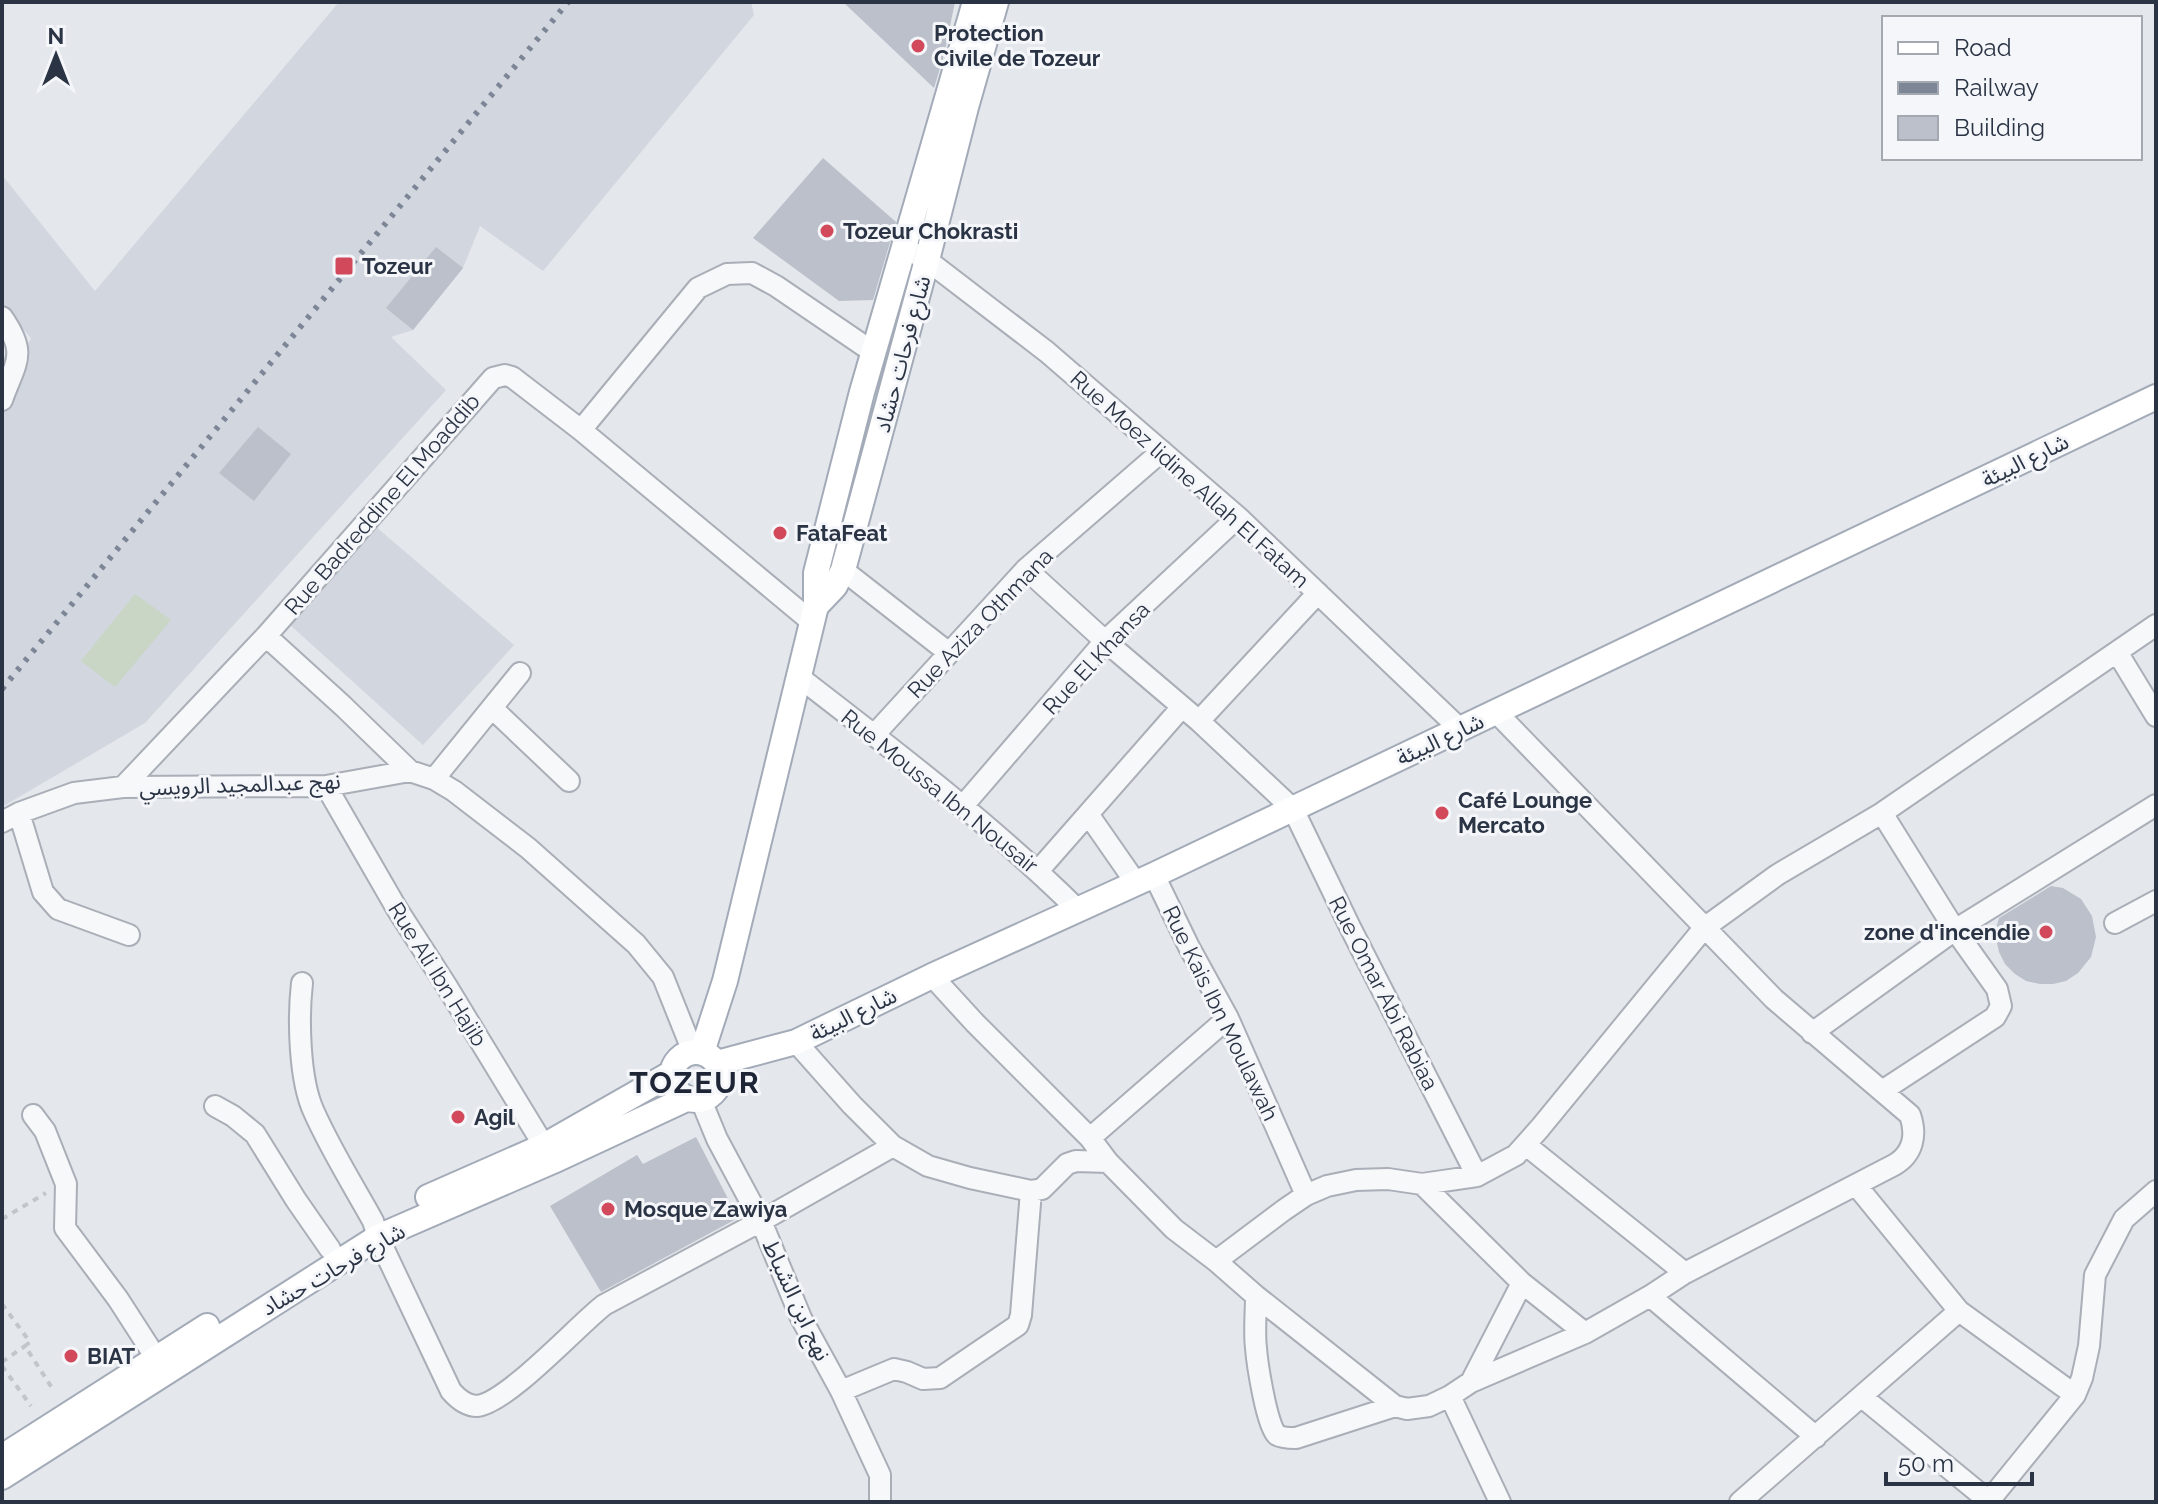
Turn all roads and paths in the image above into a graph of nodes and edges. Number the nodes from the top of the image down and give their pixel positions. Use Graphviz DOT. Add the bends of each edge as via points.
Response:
graph roads {
  1 [pos="975,2"];
  2 [pos="996,2"];
  3 [pos="904,248"];
  4 [pos="927,260"];
  5 [pos="2,317"];
  6 [pos="873,352"];
  7 [pos="862,392"];
  8 [pos="2156,397"];
  9 [pos="2,400"];
  10 [pos="888,403"];
  11 [pos="581,430"];
  12 [pos="1162,451"];
  13 [pos="1238,517"];
  14 [pos="1026,569"];
  15 [pos="843,570"];
  16 [pos="1318,593"];
  17 [pos="814,614"];
  18 [pos="2156,625"];
  19 [pos="266,636"];
  20 [pos="1105,641"];
  21 [pos="2117,652"];
  22 [pos="949,653"];
  23 [pos="520,673"];
  24 [pos="799,677"];
  25 [pos="1182,707"];
  26 [pos="492,708"];
  27 [pos="1496,712"];
  28 [pos="2156,716"];
  29 [pos="1199,721"];
  30 [pos="1460,729"];
  31 [pos="874,735"];
  32 [pos="410,771"];
  33 [pos="434,779"];
  34 [pos="569,781"];
  35 [pos="326,786"];
  36 [pos="123,787"];
  37 [pos="2156,805"];
  38 [pos="962,807"];
  39 [pos="1293,809"];
  40 [pos="1882,813"];
  41 [pos="1088,814"];
  42 [pos="10,817"];
  43 [pos="1038,871"];
  44 [pos="1145,879"];
  45 [pos="2156,901"];
  46 [pos="1078,910"];
  47 [pos="2115,923"];
  48 [pos="1704,928"];
  49 [pos="1955,930"];
  50 [pos="129,935"];
  51 [pos="932,976"];
  52 [pos="302,983"];
  53 [pos="1228,1018"];
  54 [pos="1812,1033"];
  55 [pos="796,1042"];
  56 [pos="704,1056"];
  57 [pos="672,1073"];
  58 [pos="1882,1091"];
  59 [pos="693,1099"];
  60 [pos="215,1106"];
  61 [pos="33,1115"];
  62 [pos="1090,1138"];
  63 [pos="1526,1145"];
  64 [pos="893,1146"];
  65 [pos="549,1154"];
  66 [pos="1108,1162"];
  67 [pos="1477,1176"];
  68 [pos="65,1181"];
  69 [pos="1422,1184"];
  70 [pos="1856,1185"];
  71 [pos="1031,1191"];
  72 [pos="2156,1191"];
  73 [pos="1306,1195"];
  74 [pos="2,1219"];
  75 [pos="761,1221"];
  76 [pos="376,1229"];
  77 [pos="330,1249"];
  78 [pos="1216,1261"];
  79 [pos="1685,1273"];
  80 [pos="1522,1283"];
  81 [pos="1256,1296"];
  82 [pos="1650,1296"];
  83 [pos="2,1304"];
  84 [pos="1959,1311"];
  85 [pos="1585,1333"];
  86 [pos="25,1346"];
  87 [pos="156,1358"];
  88 [pos="2,1364"];
  89 [pos="1471,1382"];
  90 [pos="54,1391"];
  91 [pos="841,1391"];
  92 [pos="2075,1395"];
  93 [pos="1450,1396"];
  94 [pos="1862,1397"];
  95 [pos="31,1406"];
  96 [pos="1395,1406"];
  97 [pos="1816,1437"];
  98 [pos="2,1457"];
  99 [pos="2,1477"];
  100 [pos="880,1502"];
  101 [pos="1500,1502"];
  102 [pos="1740,1502"];
  103 [pos="1989,1502"];
  1 -- 3 [label="main road, شارع فرحات حشاد"];
  2 -- 4 [label="main road, شارع فرحات حشاد"];
  3 -- 4 [label="street, Rue Moez lidine Allah El Fatam"];
  3 -- 6 [label="main road, شارع فرحات حشاد"];
  4 -- 10 [label="main road, شارع فرحات حشاد"];
  4 -- 12 [label="street, Rue Moez lidine Allah El Fatam" via="1047,352"];
  5 -- 9 [label="street" via="19,354"];
  6 -- 7 [label="main road, شارع فرحات حشاد"];
  6 -- 11 [label="street" via="752,273 727,274 698,288"];
  7 -- 10 [label="main road"];
  7 -- 17 [label="main road, شارع فرحات حشاد" via="816,573"];
  8 -- 27 [label="main road, شارع البيئة"];
  10 -- 15 [label="main road, شارع فرحات حشاد"];
  11 -- 17 [label="street, Rue Badreddine El Moaddib"];
  11 -- 19 [label="street, Rue Badreddine El Moaddib" via="512,377 493,378"];
  12 -- 13 [label="street, Rue Moez lidine Allah El Fatam"];
  12 -- 14 [label="street, Rue Aziza Othmana"];
  13 -- 16 [label="street, Rue Moez lidine Allah El Fatam"];
  13 -- 20 [label="street, Rue El Khansa"];
  14 -- 20 [label="street"];
  14 -- 22 [label="street, Rue Aziza Othmana"];
  15 -- 17 [label="main road, شارع فرحات حشاد"];
  15 -- 22 [label="street"];
  16 -- 29 [label="street"];
  16 -- 30 [label="street, Rue Moez lidine Allah El Fatam"];
  17 -- 24 [label="main road, شارع فرحات حشاد"];
  18 -- 21 [label="street"];
  19 -- 32 [label="street"];
  19 -- 36 [label="street, Rue Badreddine El Moaddib"];
  20 -- 25 [label="street"];
  20 -- 38 [label="street, Rue El Khansa"];
  21 -- 28 [label="street"];
  21 -- 40 [label="street"];
  22 -- 31 [label="street, Rue Aziza Othmana"];
  23 -- 26 [label="street"];
  24 -- 31 [label="street, Rue Moussa Ibn Nousair"];
  24 -- 56 [label="main road, شارع فرحات حشاد"];
  25 -- 29 [label="street"];
  25 -- 41 [label="street"];
  26 -- 33 [label="street"];
  26 -- 34 [label="street"];
  27 -- 30 [label="main road, شارع البيئة"];
  27 -- 48 [label="street"];
  29 -- 39 [label="street"];
  30 -- 39 [label="main road, شارع البيئة"];
  31 -- 38 [label="street, Rue Moussa Ibn Nousair"];
  32 -- 33 [label="street, نهج عبدالمجيد الرويسي"];
  32 -- 35 [label="street, نهج عبدالمجيد الرويسي"];
  33 -- 56 [label="street, نهج عبدالمجيد الرويسي" via="528,848 636,944 663,977"];
  35 -- 36 [label="street, نهج عبدالمجيد الرويسي"];
  35 -- 65 [label="street, Rue Ali Ibn Hajib"];
  36 -- 42 [label="street, نهج عبدالمجيد الرويسي" via="74,793"];
  37 -- 49 [label="street"];
  38 -- 43 [label="street, Rue Moussa Ibn Nousair"];
  39 -- 44 [label="main road, شارع البيئة"];
  39 -- 67 [label="street, Rue Omar Abi Rabiaa"];
  40 -- 48 [label="street" via="1777,875"];
  40 -- 49 [label="street"];
  41 -- 43 [label="street"];
  41 -- 44 [label="street, Rue Kais Ibn Moulawah"];
  42 -- 50 [label="street" via="43,892 58,909"];
  43 -- 46 [label="street, Rue Moussa Ibn Nousair"];
  44 -- 46 [label="main road, شارع البيئة"];
  44 -- 53 [label="street, Rue Kais Ibn Moulawah"];
  45 -- 47 [label="street"];
  46 -- 51 [label="main road, شارع البيئة"];
  48 -- 54 [label="street"];
  48 -- 63 [label="street"];
  49 -- 54 [label="street"];
  49 -- 58 [label="street" via="1997,989 2000,1009"];
  51 -- 55 [label="main road, شارع البيئة"];
  51 -- 62 [label="street"];
  52 -- 76 [label="street" via="299,1007 309,1098"];
  53 -- 62 [label="street"];
  53 -- 73 [label="street, Rue Kais Ibn Moulawah"];
  54 -- 58 [label="street"];
  55 -- 56 [label="main road, شارع البيئة"];
  55 -- 64 [label="street"];
  56 -- 57 [label="main road" via="679,1059"];
  56 -- 59 [label="main road" via="721,1077 719,1086"];
  57 -- 59 [label="main road" via="675,1088"];
  57 -- 65 [label="main road, شارع فرحات حشاد"];
  58 -- 70 [label="street" via="1910,1115 1913,1142 1903,1160"];
  59 -- 65 [label="main road, شارع فرحات حشاد"];
  59 -- 75 [label="street, نهج ابن الشباط"];
  60 -- 77 [label="street" via="255,1134"];
  61 -- 68 [label="street"];
  62 -- 66 [label="street"];
  63 -- 67 [label="street"];
  63 -- 79 [label="street"];
  64 -- 71 [label="street" via="928,1166"];
  64 -- 75 [label="street"];
  65 -- 76 [label="main road, شارع فرحات حشاد"];
  66 -- 71 [label="street" via="1067,1164 1042,1189"];
  66 -- 78 [label="street" via="1174,1229"];
  67 -- 69 [label="street"];
  68 -- 74 [label="path"];
  68 -- 87 [label="street" via="65,1228"];
  69 -- 73 [label="street" via="1356,1180"];
  69 -- 80 [label="street"];
  70 -- 79 [label="street"];
  70 -- 84 [label="street"];
  71 -- 91 [label="street" via="1018,1325 940,1378 923,1379 894,1369"];
  72 -- 92 [label="street" via="2124,1219 2095,1275 2089,1346"];
  73 -- 78 [label="street"];
  75 -- 76 [label="street" via="604,1305 500,1397 480,1406 459,1400 451,1391"];
  75 -- 91 [label="street, نهج ابن الشباط" via="801,1318"];
  76 -- 77 [label="main road, شارع فرحات حشاد"];
  76 -- 99 [label="main road, شارع فرحات حشاد"];
  77 -- 87 [label="main road, شارع فرحات حشاد"];
  78 -- 81 [label="street"];
  79 -- 82 [label="street"];
  80 -- 85 [label="street"];
  80 -- 89 [label="street"];
  81 -- 96 [label="street"];
  81 -- 96 [label="street" via="1255,1346 1277,1435 1296,1438"];
  82 -- 85 [label="street"];
  82 -- 97 [label="street"];
  83 -- 86 [label="path" via="30,1342"];
  84 -- 92 [label="street"];
  84 -- 94 [label="street"];
  85 -- 89 [label="street"];
  86 -- 88 [label="path"];
  86 -- 90 [label="path"];
  87 -- 98 [label="main road, شارع فرحات حشاد"];
  88 -- 95 [label="path"];
  89 -- 93 [label="street"];
  91 -- 100 [label="street, نهج ابن الشباط" via="880,1475"];
  92 -- 103 [label="street"];
  93 -- 96 [label="street" via="1429,1406"];
  93 -- 101 [label="street"];
  94 -- 97 [label="street"];
  94 -- 103 [label="street"];
  97 -- 102 [label="street"];
}
